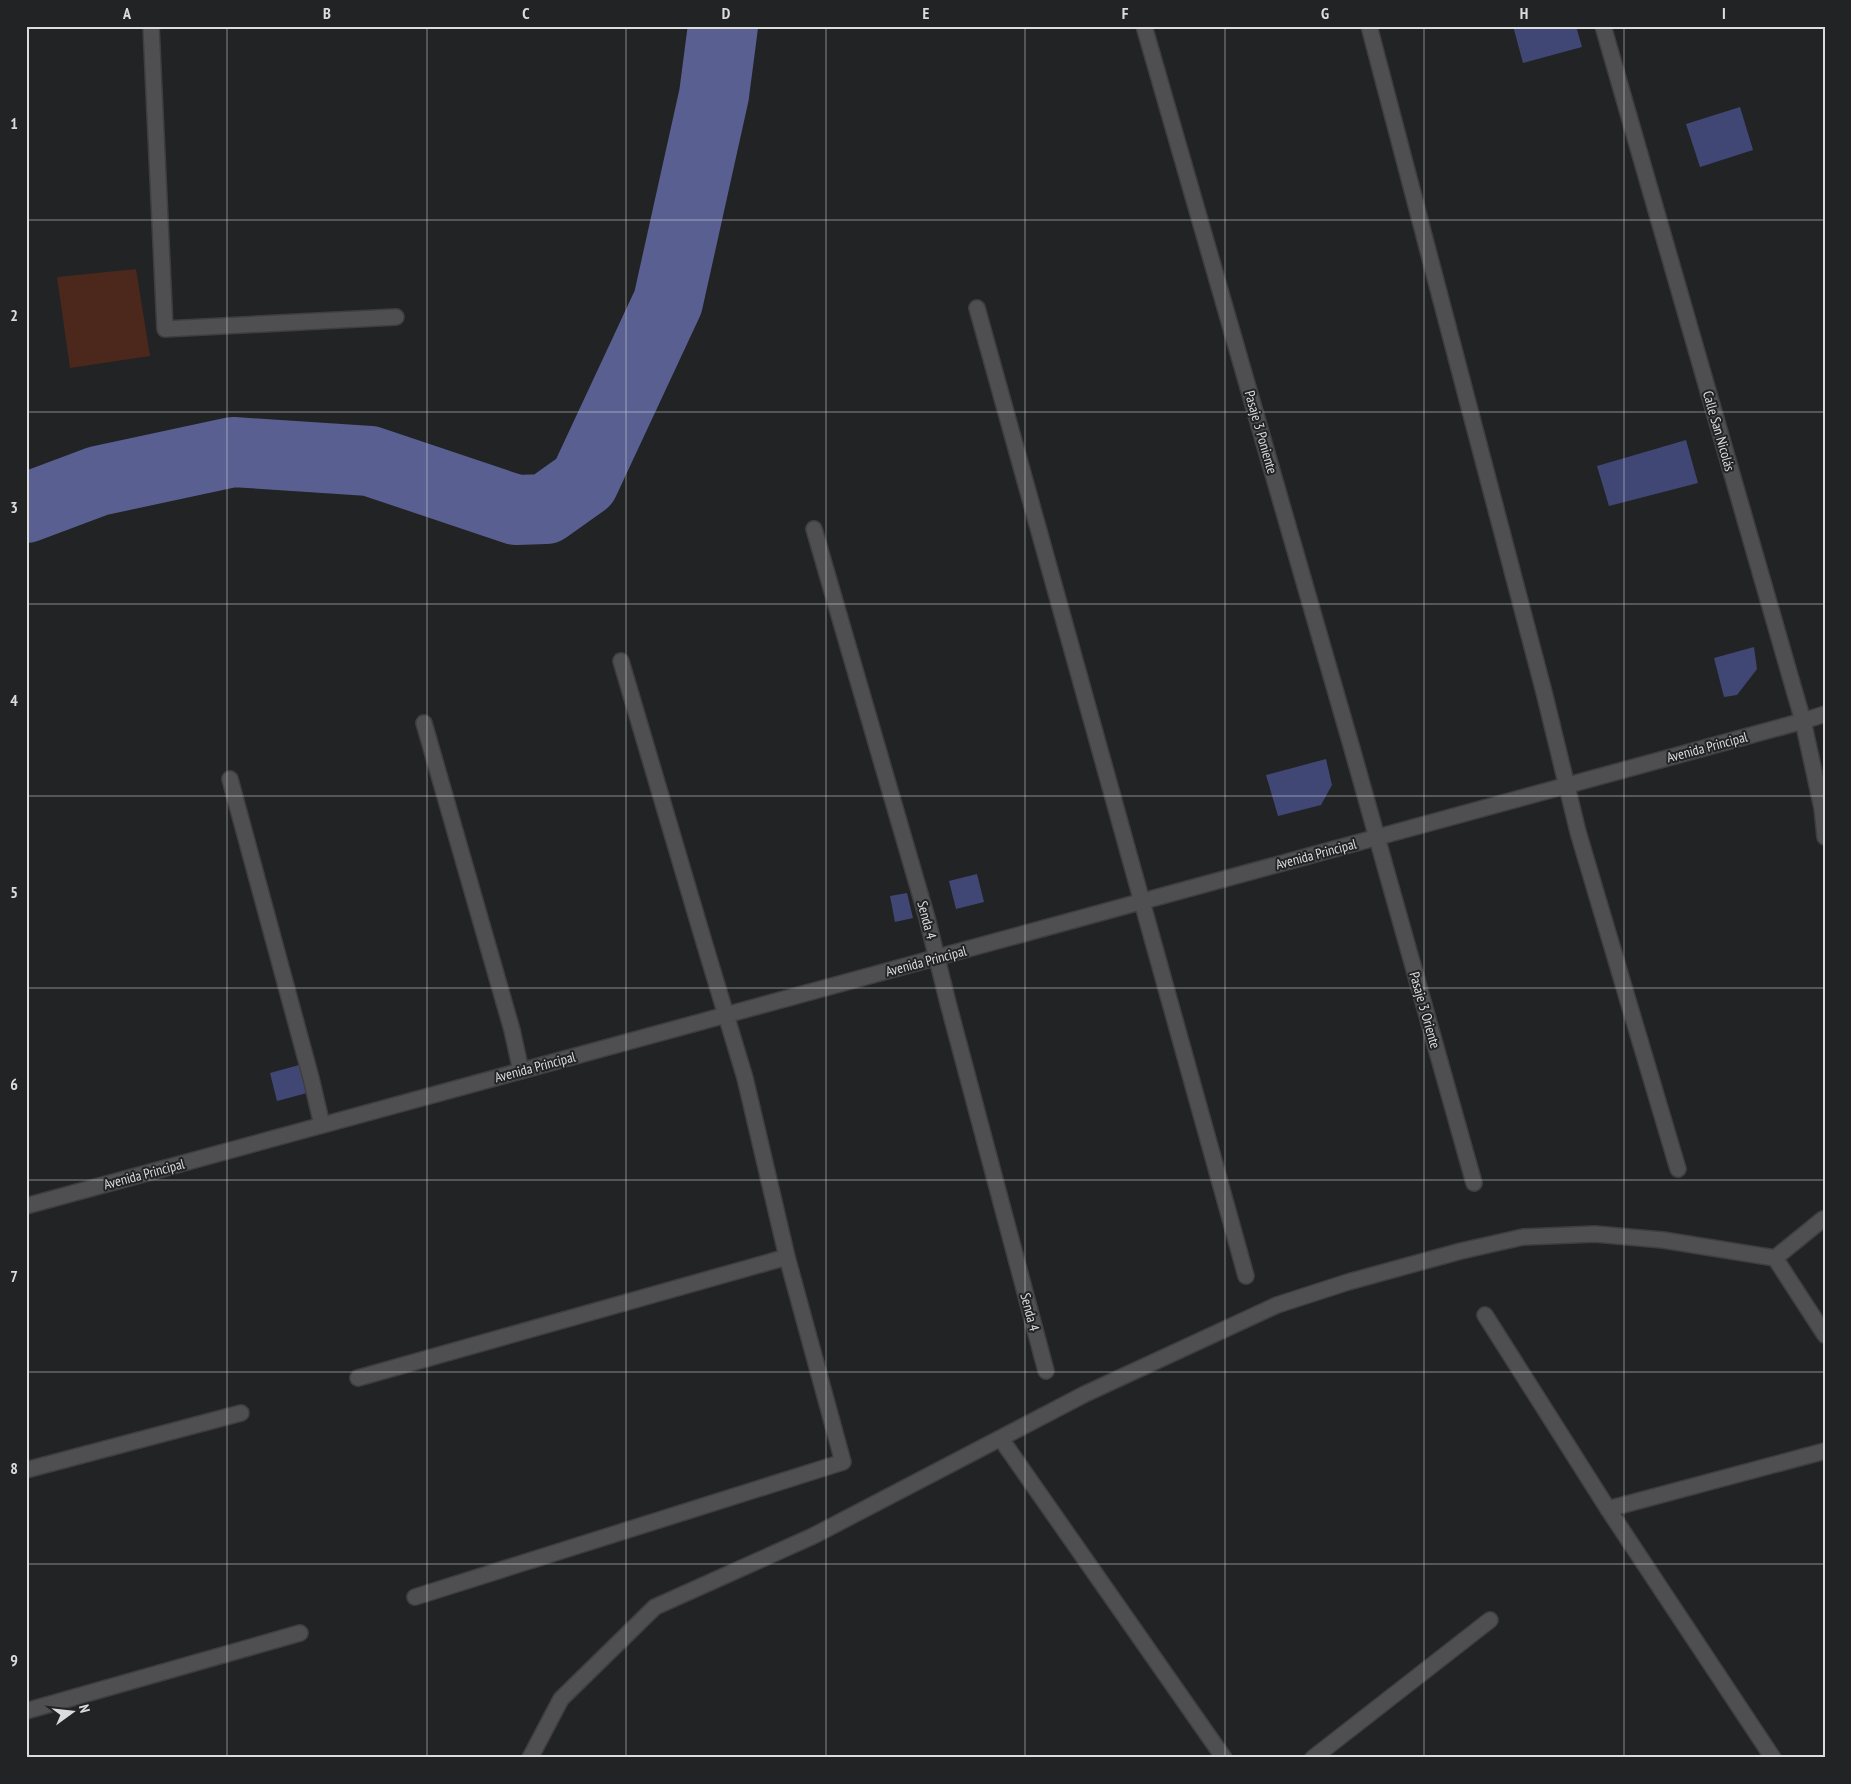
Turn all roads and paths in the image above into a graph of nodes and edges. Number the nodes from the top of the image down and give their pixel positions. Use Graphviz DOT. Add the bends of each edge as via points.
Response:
graph roads {
  1 [pos="151,26"];
  2 [pos="1144,26"];
  3 [pos="1369,26"];
  4 [pos="1602,26"];
  5 [pos="977,308"];
  6 [pos="396,317"];
  7 [pos="814,530"];
  8 [pos="621,661"];
  9 [pos="1825,714"];
  10 [pos="1803,721"];
  11 [pos="424,723"];
  12 [pos="230,779"];
  13 [pos="1566,786"];
  14 [pos="1376,837"];
  15 [pos="1825,837"];
  16 [pos="1142,901"];
  17 [pos="937,958"];
  18 [pos="726,1015"];
  19 [pos="521,1071"];
  20 [pos="322,1125"];
  21 [pos="1678,1169"];
  22 [pos="1474,1183"];
  23 [pos="1825,1204"];
  24 [pos="26,1206"];
  25 [pos="1824,1220"];
  26 [pos="787,1256"];
  27 [pos="1775,1258"];
  28 [pos="1246,1276"];
  29 [pos="1486,1315"];
  30 [pos="1825,1335"];
  31 [pos="1046,1371"];
  32 [pos="358,1378"];
  33 [pos="241,1413"];
  34 [pos="1001,1439"];
  35 [pos="1825,1451"];
  36 [pos="26,1470"];
  37 [pos="1608,1509"];
  38 [pos="415,1597"];
  39 [pos="1490,1620"];
  40 [pos="300,1634"];
  41 [pos="26,1711"];
  42 [pos="530,1758"];
  43 [pos="1224,1758"];
  44 [pos="1313,1758"];
  45 [pos="1773,1758"];
  1 -- 6 [label="street" via="165,329"];
  2 -- 14 [label="street, Pasaje 3 Poniente"];
  3 -- 13 [label="street"];
  4 -- 10 [label="street, Calle San Nicolás"];
  5 -- 16 [label="street"];
  7 -- 17 [label="street, Senda 4"];
  8 -- 18 [label="street"];
  9 -- 10 [label="street, Avenida Principal"];
  10 -- 13 [label="street, Avenida Principal"];
  10 -- 15 [label="street, Calle San Nicolás"];
  11 -- 19 [label="street"];
  12 -- 20 [label="street"];
  13 -- 14 [label="street, Avenida Principal"];
  13 -- 21 [label="street"];
  14 -- 16 [label="street, Avenida Principal"];
  14 -- 22 [label="street, Pasaje 3 Oriente"];
  16 -- 17 [label="street, Avenida Principal"];
  16 -- 28 [label="street"];
  17 -- 18 [label="street, Avenida Principal"];
  17 -- 31 [label="street, Senda 4"];
  18 -- 19 [label="street, Avenida Principal"];
  18 -- 26 [label="street" via="745,1078"];
  19 -- 20 [label="street, Avenida Principal"];
  20 -- 24 [label="street, Avenida Principal"];
  23 -- 25 [label="street"];
  25 -- 27 [label="street"];
  26 -- 32 [label="street"];
  26 -- 38 [label="street" via="843,1462"];
  27 -- 30 [label="street"];
  27 -- 34 [label="street" via="1663,1240 1595,1234 1523,1237 1462,1250 1277,1305 1085,1394"];
  29 -- 37 [label="street"];
  33 -- 36 [label="street"];
  34 -- 42 [label="street" via="813,1536 655,1607 561,1699"];
  34 -- 43 [label="street"];
  35 -- 37 [label="street"];
  37 -- 45 [label="street"];
  39 -- 44 [label="street"];
  40 -- 41 [label="street"];
}
